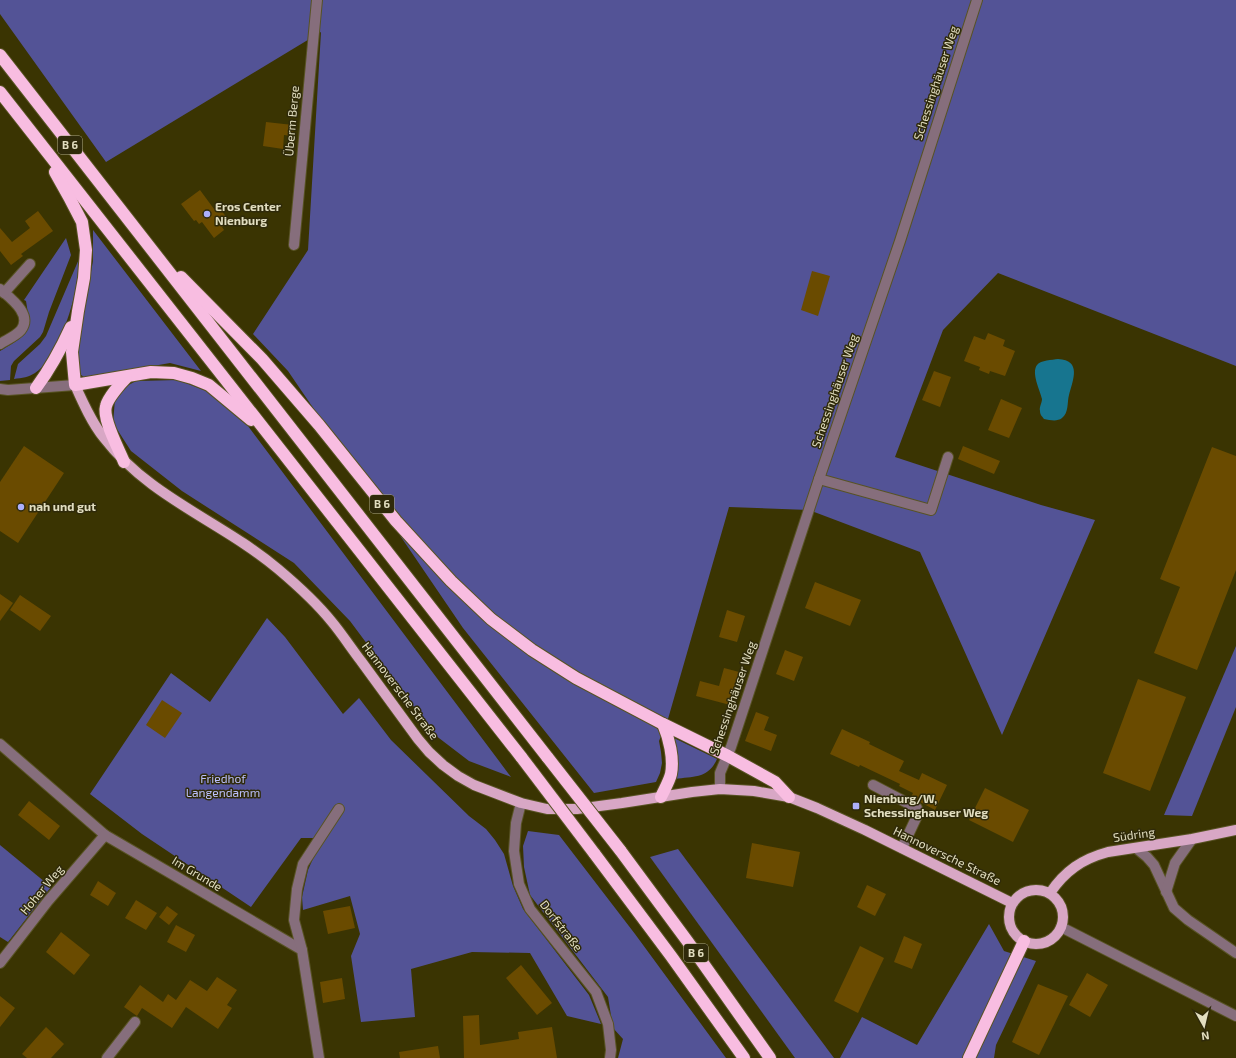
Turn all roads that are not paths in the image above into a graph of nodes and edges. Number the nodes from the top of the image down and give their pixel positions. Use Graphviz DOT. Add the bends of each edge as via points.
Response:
graph roads {
  1 [pos="317,0"];
  2 [pos="977,0"];
  3 [pos="0,55"];
  4 [pos="0,92"];
  5 [pos="29,130"];
  6 [pos="141,235"];
  7 [pos="294,245"];
  8 [pos="30,264"];
  9 [pos="2,291"];
  10 [pos="78,311"];
  11 [pos="0,344"];
  12 [pos="126,378"];
  13 [pos="75,385"];
  14 [pos="36,388"];
  15 [pos="0,389"];
  16 [pos="271,437"];
  17 [pos="948,457"];
  18 [pos="124,462"];
  19 [pos="819,479"];
  20 [pos="663,724"];
  21 [pos="0,744"];
  22 [pos="728,756"];
  23 [pos="873,785"];
  24 [pos="720,789"];
  25 [pos="661,797"];
  26 [pos="789,797"];
  27 [pos="521,803"];
  28 [pos="339,809"];
  29 [pos="1236,830"];
  30 [pos="105,835"];
  31 [pos="1192,839"];
  32 [pos="902,848"];
  33 [pos="1136,848"];
  34 [pos="1166,892"];
  35 [pos="1050,894"];
  36 [pos="1012,903"];
  37 [pos="1061,927"];
  38 [pos="1024,941"];
  39 [pos="302,950"];
  40 [pos="1236,952"];
  41 [pos="0,963"];
  42 [pos="1236,1016"];
  43 [pos="136,1022"];
  44 [pos="107,1058"];
  45 [pos="319,1058"];
  46 [pos="610,1058"];
  47 [pos="744,1058"];
  48 [pos="770,1058"];
  49 [pos="969,1058"];
  1 -- 7 [label="street, Überm Berge"];
  2 -- 19 [label="street, Schessinghäuser Weg" via="900,241"];
  3 -- 6 [label="highway, B 6"];
  4 -- 5 [label="highway, B 6"];
  5 -- 10 [label="highway" via="82,222 86,250"];
  5 -- 16 [label="highway, B 6"];
  6 -- 20 [label="highway, B 6" via="262,359 319,425 396,522 491,619 532,650 576,678"];
  6 -- 48 [label="highway, B 6, bridge" via="620,850"];
  8 -- 9 [label="street"];
  9 -- 11 [label="street" via="22,311 24,323 19,331"];
  10 -- 13 [label="highway" via="72,352"];
  10 -- 14 [label="highway" via="60,350"];
  12 -- 13 [label="highway"];
  12 -- 16 [label="highway" via="151,372 174,373 192,378 209,385"];
  12 -- 18 [label="highway" via="106,406 108,425"];
  13 -- 14 [label="street"];
  13 -- 18 [label="main road, Hannoversche Straße" via="103,438"];
  14 -- 15 [label="street"];
  16 -- 47 [label="highway, B 6, bridge" via="522,758"];
  17 -- 19 [label="street" via="931,510"];
  18 -- 27 [label="main road, Hannoversche Straße" via="162,492 243,543 306,594 332,622 418,739 443,765 474,785"];
  19 -- 22 [label="street, Schessinghäuser Weg"];
  20 -- 22 [label="highway, B 6"];
  20 -- 25 [label="highway" via="668,735 671,774"];
  21 -- 30 [label="street, Im Grunde"];
  22 -- 24 [label="street, Schessinghäuser Weg" via="720,773"];
  22 -- 26 [label="highway, B 6" via="775,782"];
  23 -- 32 [label="street" via="917,808 918,814"];
  24 -- 25 [label="main road, Hannoversche Straße"];
  24 -- 26 [label="main road, Hannoversche Straße" via="754,790"];
  25 -- 27 [label="main road, Hannoversche Straße" via="577,809 547,809"];
  26 -- 32 [label="main road, Hannoversche Straße"];
  27 -- 46 [label="street, Dorfstraße" via="514,850 519,884 530,909 596,992 608,1024"];
  28 -- 39 [label="street" via="303,864 294,920"];
  29 -- 31 [label="main road, Südring"];
  30 -- 39 [label="street, Im Grunde"];
  30 -- 41 [label="street, Hoher Weg"];
  31 -- 33 [label="main road, Südring"];
  31 -- 34 [label="street" via="1175,863"];
  32 -- 36 [label="main road, Hannoversche Straße"];
  33 -- 34 [label="street" via="1154,865"];
  33 -- 35 [label="main road, Südring" via="1108,852 1084,860 1057,883"];
  34 -- 40 [label="street" via="1174,908 1188,920"];
  35 -- 36 [label="main road" via="1042,890 1029,891"];
  35 -- 37 [label="main road" via="1056,898 1063,913"];
  36 -- 38 [label="main road" via="1009,911 1011,928"];
  37 -- 38 [label="main road" via="1048,941 1030,944"];
  37 -- 42 [label="street"];
  38 -- 49 [label="highway"];
  39 -- 45 [label="street"];
  43 -- 44 [label="street"];
}
